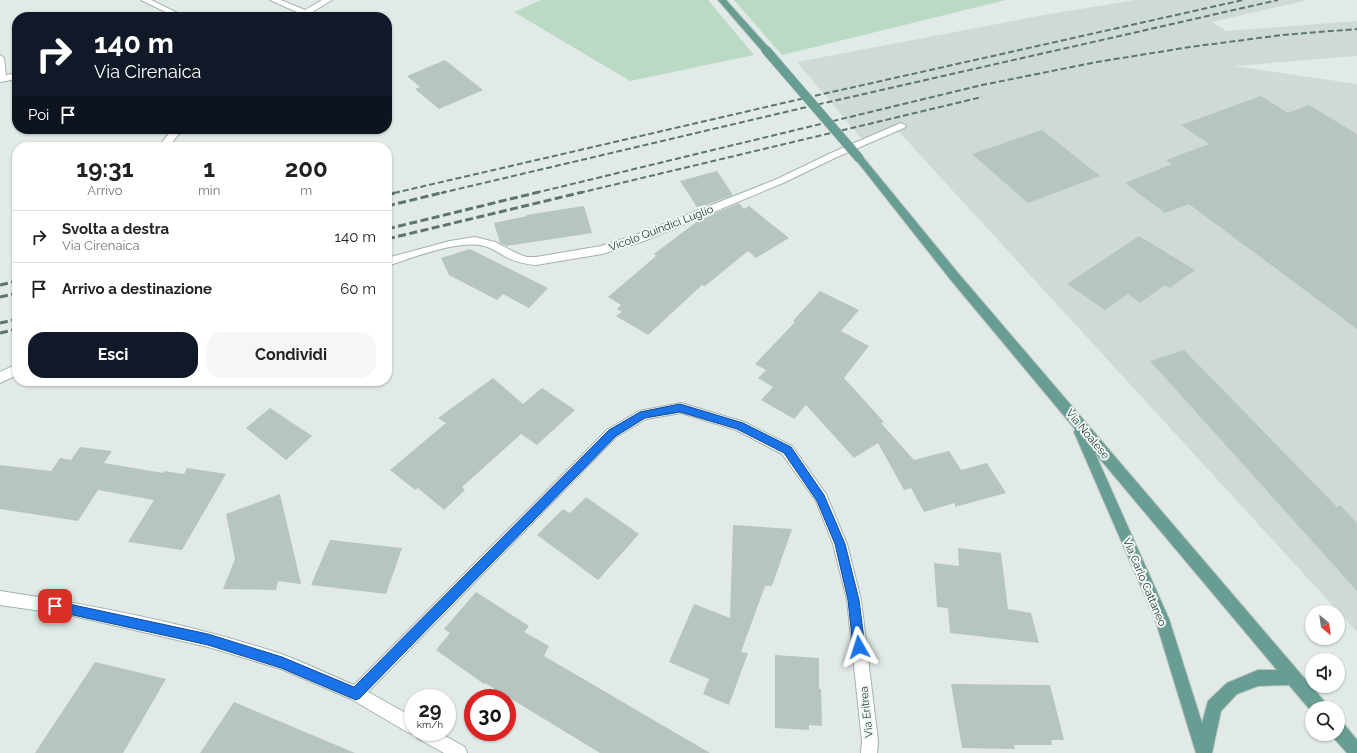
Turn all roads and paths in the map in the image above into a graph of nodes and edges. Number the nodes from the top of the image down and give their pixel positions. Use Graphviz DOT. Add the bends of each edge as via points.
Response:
graph roads {
  1 [pos="144,0"];
  2 [pos="274,0"];
  3 [pos="328,0"];
  4 [pos="722,0"];
  5 [pos="171,12"];
  6 [pos="296,12"];
  7 [pos="307,12"];
  8 [pos="0,58"];
  9 [pos="12,77"];
  10 [pos="1,79"];
  11 [pos="901,126"];
  12 [pos="174,134"];
  13 [pos="167,142"];
  14 [pos="392,261"];
  15 [pos="12,372"];
  16 [pos="0,378"];
  17 [pos="1074,419"];
  18 [pos="0,598"];
  19 [pos="1294,678"];
  20 [pos="356,694"];
  21 [pos="1313,701"];
  22 [pos="404,721"];
  23 [pos="1345,738"];
  24 [pos="438,741"];
  25 [pos="1203,752"];
  26 [pos="459,753"];
  27 [pos="869,753"];
  28 [pos="1357,753"];
  1 -- 5 [label="street"];
  2 -- 6 [label="street"];
  3 -- 7 [label="street"];
  4 -- 17 [label="main road, Via Noalese, bridge" via="859,158"];
  8 -- 10 [label="street"];
  9 -- 10 [label="street"];
  11 -- 14 [label="street, Vicolo Quindici Luglio" via="780,181 640,238 602,250 527,261 485,242 464,241"];
  12 -- 13 [label="street"];
  15 -- 16 [label="street"];
  17 -- 19 [label="main road, Via Noalese"];
  17 -- 25 [label="main road, Via Carlo Cattaneo" via="1162,619"];
  18 -- 20 [label="street" via="69,608 208,640 282,662"];
  19 -- 21 [label="main road, Via Noalese"];
  19 -- 25 [label="main road, Via Carlo Cattaneo" via="1258,678 1232,688 1214,707"];
  20 -- 22 [label="street"];
  20 -- 27 [label="street, Via Eritrea" via="612,433 643,415 680,408 740,426 787,450 821,498 840,544 854,600 870,740"];
  23 -- 28 [label="main road"];
  24 -- 26 [label="street"];
}
